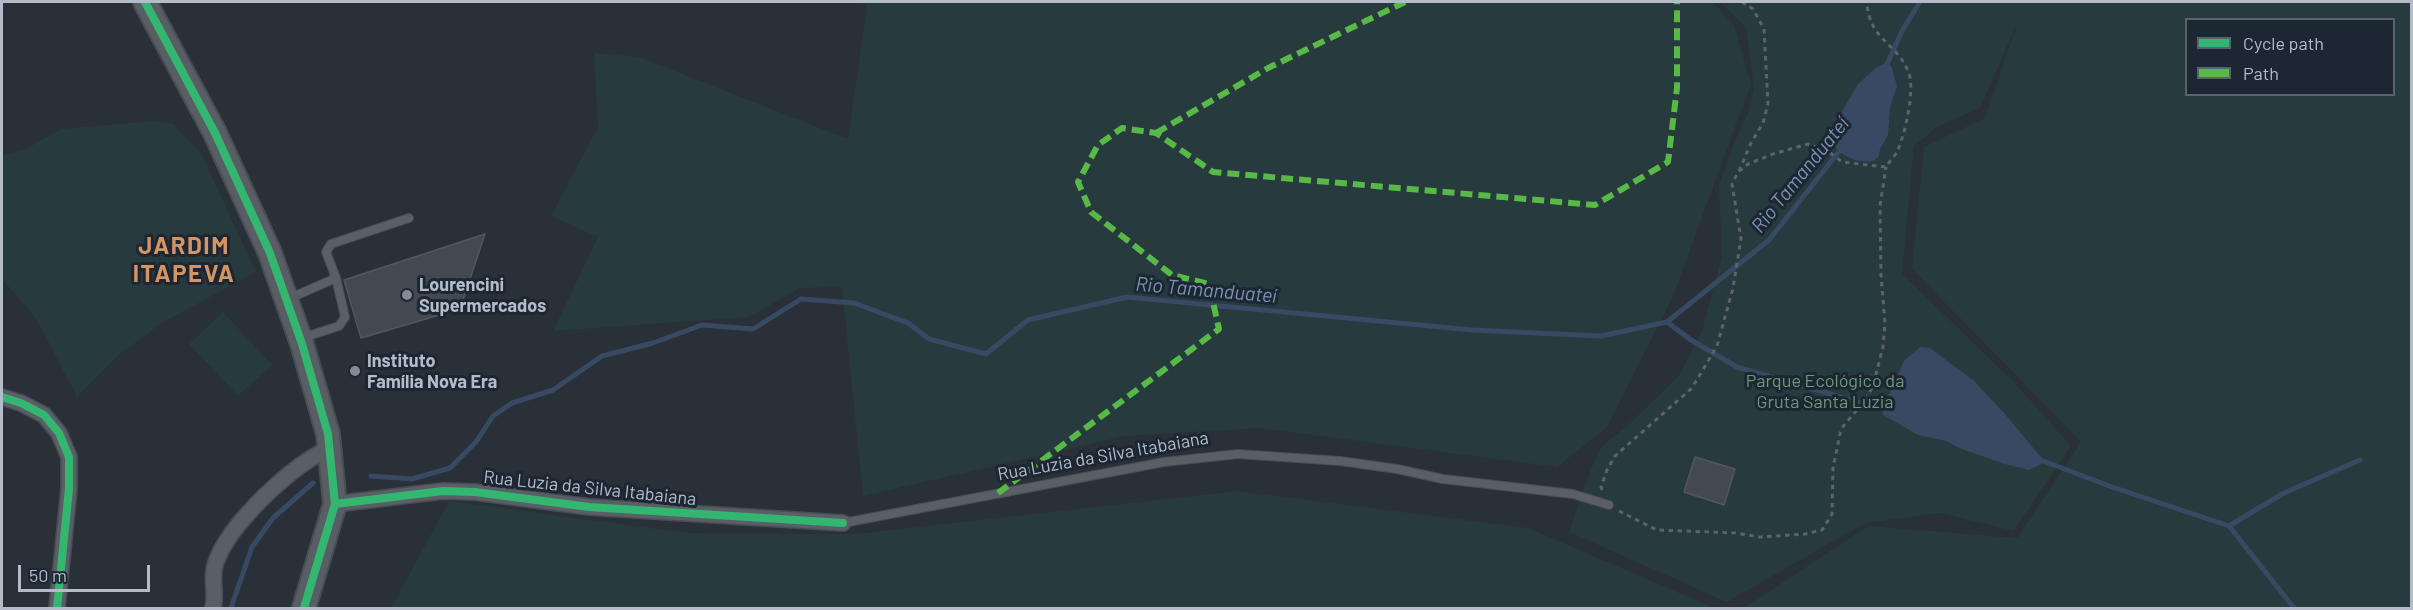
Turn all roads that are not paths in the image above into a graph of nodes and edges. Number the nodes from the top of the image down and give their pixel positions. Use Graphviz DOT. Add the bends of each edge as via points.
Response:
graph roads {
  1 [pos="145,2"];
  2 [pos="409,218"];
  3 [pos="336,278"];
  4 [pos="286,299"];
  5 [pos="300,339"];
  6 [pos="2,398"];
  7 [pos="330,448"];
  8 [pos="335,504"];
  9 [pos="1609,505"];
  10 [pos="843,523"];
  11 [pos="57,609"];
  12 [pos="213,609"];
  13 [pos="304,609"];
  1 -- 4 [label="street" via="215,133 270,253"];
  2 -- 3 [label="lane" via="331,244 326,252"];
  3 -- 4 [label="lane"];
  3 -- 5 [label="lane" via="345,317 339,326"];
  4 -- 5 [label="street"];
  5 -- 7 [label="street"];
  6 -- 11 [label="street" via="44,415 59,433 69,457"];
  7 -- 8 [label="street"];
  7 -- 12 [label="street" via="300,465 235,528 215,563"];
  8 -- 10 [label="street, Rua Luzia da Silva Itabaiana" via="443,491 475,492 589,507"];
  8 -- 13 [label="street"];
  9 -- 10 [label="lane, Rua Luzia da Silva Itabaiana" via="1573,494 1443,479 1340,461 1238,454 1164,462"];
}
